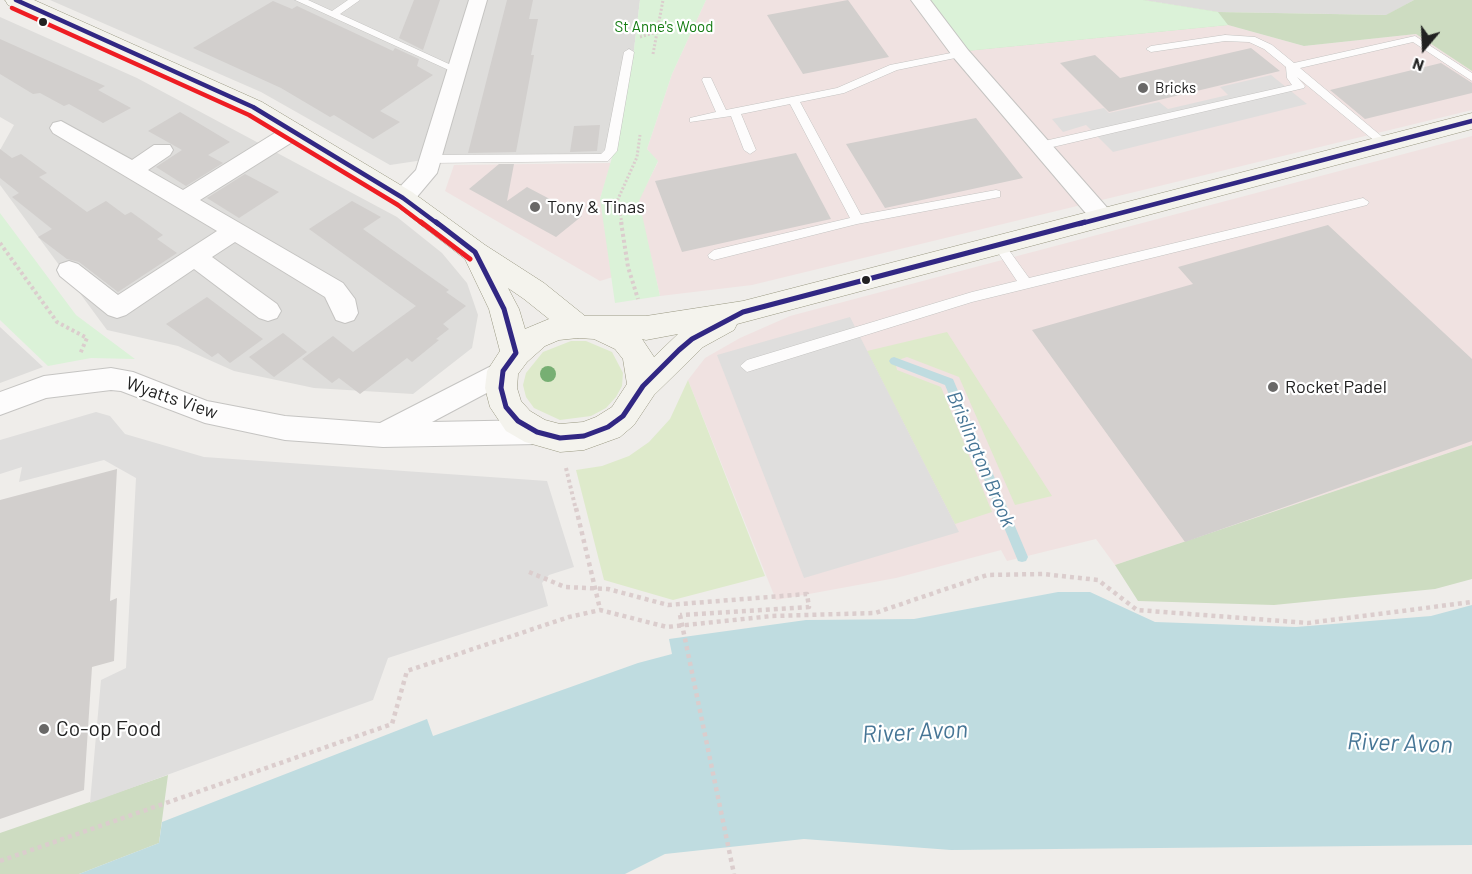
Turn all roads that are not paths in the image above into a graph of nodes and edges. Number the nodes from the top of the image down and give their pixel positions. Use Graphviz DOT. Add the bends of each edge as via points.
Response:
graph roads {
  1 [pos="16,0"];
  2 [pos="300,0"];
  3 [pos="355,0"];
  4 [pos="478,0"];
  5 [pos="920,0"];
  6 [pos="332,15"];
  7 [pos="1151,49"];
  8 [pos="629,52"];
  9 [pos="961,54"];
  10 [pos="1291,67"];
  11 [pos="457,70"];
  12 [pos="1472,78"];
  13 [pos="707,80"];
  14 [pos="793,100"];
  15 [pos="728,112"];
  16 [pos="694,120"];
  17 [pos="1472,121"];
  18 [pos="61,128"];
  19 [pos="294,131"];
  20 [pos="1382,143"];
  21 [pos="1041,146"];
  22 [pos="162,150"];
  23 [pos="750,150"];
  24 [pos="430,159"];
  25 [pos="134,169"];
  26 [pos="996,194"];
  27 [pos="403,198"];
  28 [pos="184,199"];
  29 [pos="1363,202"];
  30 [pos="1103,218"];
  31 [pos="856,220"];
  32 [pos="236,230"];
  33 [pos="999,245"];
  34 [pos="475,252"];
  35 [pos="714,255"];
  36 [pos="195,257"];
  37 [pos="69,270"];
  38 [pos="1026,284"];
  39 [pos="268,311"];
  40 [pos="743,312"];
  41 [pos="345,313"];
  42 [pos="589,328"];
  43 [pos="510,362"];
  44 [pos="747,366"];
  45 [pos="643,386"];
  46 [pos="0,404"];
  47 [pos="383,435"];
  48 [pos="548,435"];
  1 -- 19 [label="street" via="253,107"];
  2 -- 6 [label="lane"];
  3 -- 6 [label="lane" via="348,10"];
  4 -- 11 [label="street"];
  5 -- 9 [label="street"];
  6 -- 11 [label="lane"];
  7 -- 10 [label="lane" via="1225,38 1251,39"];
  8 -- 24 [label="lane" via="611,152 604,158"];
  9 -- 14 [label="lane" via="894,67 840,91"];
  9 -- 21 [label="street"];
  10 -- 12 [label="lane" via="1415,39"];
  10 -- 20 [label="lane"];
  10 -- 21 [label="lane" via="1292,78 1300,86"];
  11 -- 24 [label="street"];
  13 -- 15 [label="lane"];
  14 -- 15 [label="lane"];
  14 -- 31 [label="lane"];
  15 -- 16 [label="lane"];
  15 -- 23 [label="lane"];
  17 -- 20 [label="street"];
  18 -- 25 [label="street"];
  19 -- 27 [label="street"];
  19 -- 28 [label="street"];
  20 -- 30 [label="street"];
  21 -- 30 [label="street"];
  22 -- 25 [label="street"];
  24 -- 27 [label="street" via="426,172"];
  25 -- 28 [label="street"];
  26 -- 31 [label="lane"];
  27 -- 34 [label="street"];
  28 -- 32 [label="street"];
  29 -- 38 [label="lane"];
  30 -- 33 [label="street"];
  31 -- 35 [label="lane"];
  32 -- 36 [label="street"];
  32 -- 41 [label="street" via="334,291 342,299"];
  33 -- 38 [label="lane"];
  33 -- 40 [label="street"];
  34 -- 42 [label="street"];
  34 -- 43 [label="street" via="504,309"];
  36 -- 37 [label="street" via="117,308"];
  36 -- 39 [label="street"];
  38 -- 44 [label="lane"];
  40 -- 42 [label="street" via="646,328"];
  40 -- 45 [label="street" via="692,339"];
  42 -- 43 [label="street" via="555,329 534,338"];
  42 -- 45 [label="street" via="626,341 638,356"];
  43 -- 47 [label="street"];
  43 -- 48 [label="street" via="501,388 506,407 518,421"];
  45 -- 48 [label="street" via="623,416 608,427 584,435"];
  46 -- 47 [label="street, Wyatts View" via="44,387 97,379 123,380 205,412 285,428"];
  47 -- 48 [label="street, Wyatts View"];
}
